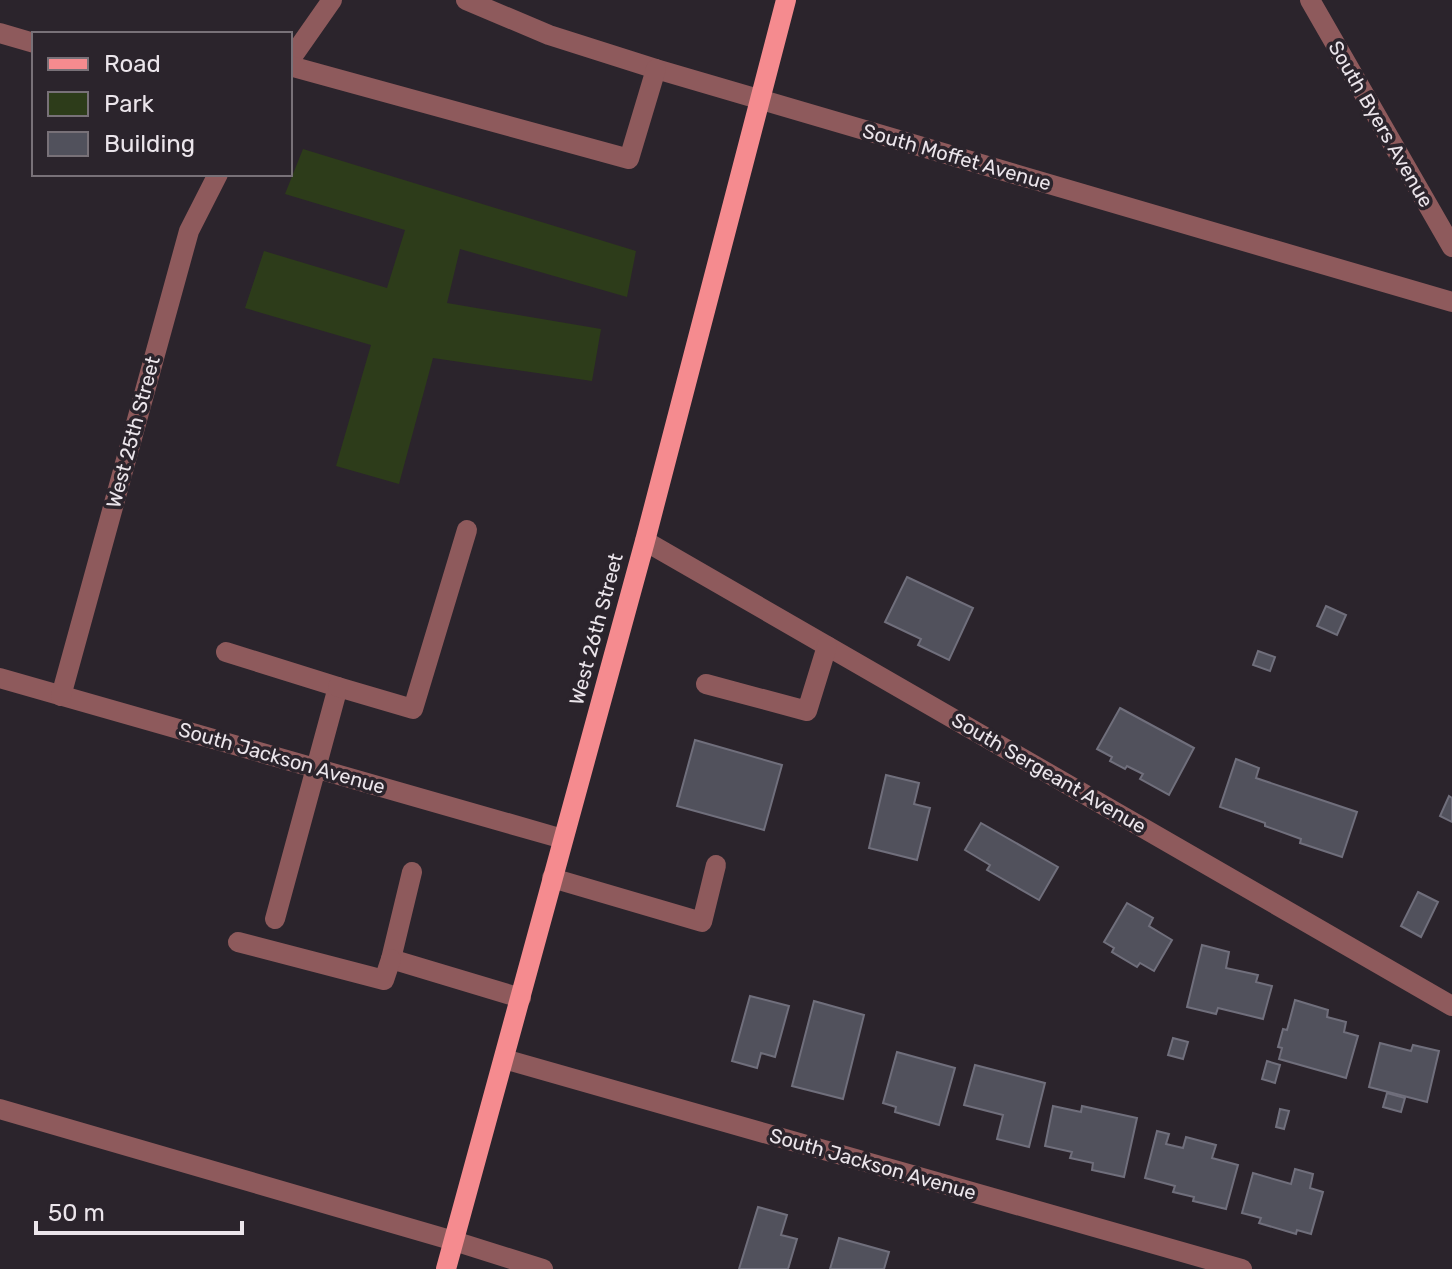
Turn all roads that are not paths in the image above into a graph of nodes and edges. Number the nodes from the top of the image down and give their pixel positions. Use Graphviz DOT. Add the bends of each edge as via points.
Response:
graph roads {
  1 [pos="332,0"];
  2 [pos="466,0"];
  3 [pos="786,0"];
  4 [pos="1310,0"];
  5 [pos="0,33"];
  6 [pos="32,42"];
  7 [pos="292,57"];
  8 [pos="292,67"];
  9 [pos="656,69"];
  10 [pos="759,99"];
  11 [pos="217,176"];
  12 [pos="1452,247"];
  13 [pos="1452,302"];
  14 [pos="467,530"];
  15 [pos="645,541"];
  16 [pos="827,646"];
  17 [pos="226,652"];
  18 [pos="0,678"];
  19 [pos="706,684"];
  20 [pos="338,687"];
  21 [pos="61,696"];
  22 [pos="315,768"];
  23 [pos="563,839"];
  24 [pos="716,865"];
  25 [pos="412,872"];
  26 [pos="552,878"];
  27 [pos="275,919"];
  28 [pos="238,942"];
  29 [pos="391,959"];
  30 [pos="521,998"];
  31 [pos="1452,1006"];
  32 [pos="504,1059"];
  33 [pos="0,1109"];
  34 [pos="454,1241"];
  35 [pos="446,1269"];
  36 [pos="543,1269"];
  37 [pos="1242,1269"];
  1 -- 7 [label="street"];
  2 -- 9 [label="street, South Moffet Avenue" via="549,35"];
  3 -- 10 [label="main road, West 26th Street"];
  4 -- 12 [label="street, South Byers Avenue"];
  5 -- 6 [label="street"];
  8 -- 9 [label="street" via="629,159"];
  9 -- 10 [label="street, South Moffet Avenue"];
  10 -- 13 [label="street, South Moffet Avenue"];
  10 -- 15 [label="main road, West 26th Street"];
  11 -- 21 [label="street, West 25th Street" via="189,231"];
  14 -- 20 [label="street" via="413,709"];
  15 -- 16 [label="street, South Sergeant Avenue"];
  15 -- 23 [label="main road, West 26th Street"];
  16 -- 19 [label="street" via="807,711"];
  16 -- 31 [label="street, South Sergeant Avenue"];
  17 -- 20 [label="street"];
  18 -- 21 [label="street, South Jackson Avenue"];
  20 -- 22 [label="street"];
  21 -- 22 [label="street, South Jackson Avenue"];
  22 -- 23 [label="street, South Jackson Avenue"];
  22 -- 27 [label="street"];
  23 -- 26 [label="main road, West 26th Street"];
  24 -- 26 [label="street" via="702,922"];
  25 -- 29 [label="street"];
  26 -- 30 [label="main road, West 26th Street"];
  28 -- 29 [label="street" via="384,980"];
  29 -- 30 [label="street"];
  30 -- 32 [label="main road, West 26th Street"];
  32 -- 34 [label="main road, West 26th Street"];
  32 -- 37 [label="street, South Jackson Avenue"];
  33 -- 34 [label="street"];
  34 -- 35 [label="main road, West 26th Street"];
  34 -- 36 [label="street"];
}
